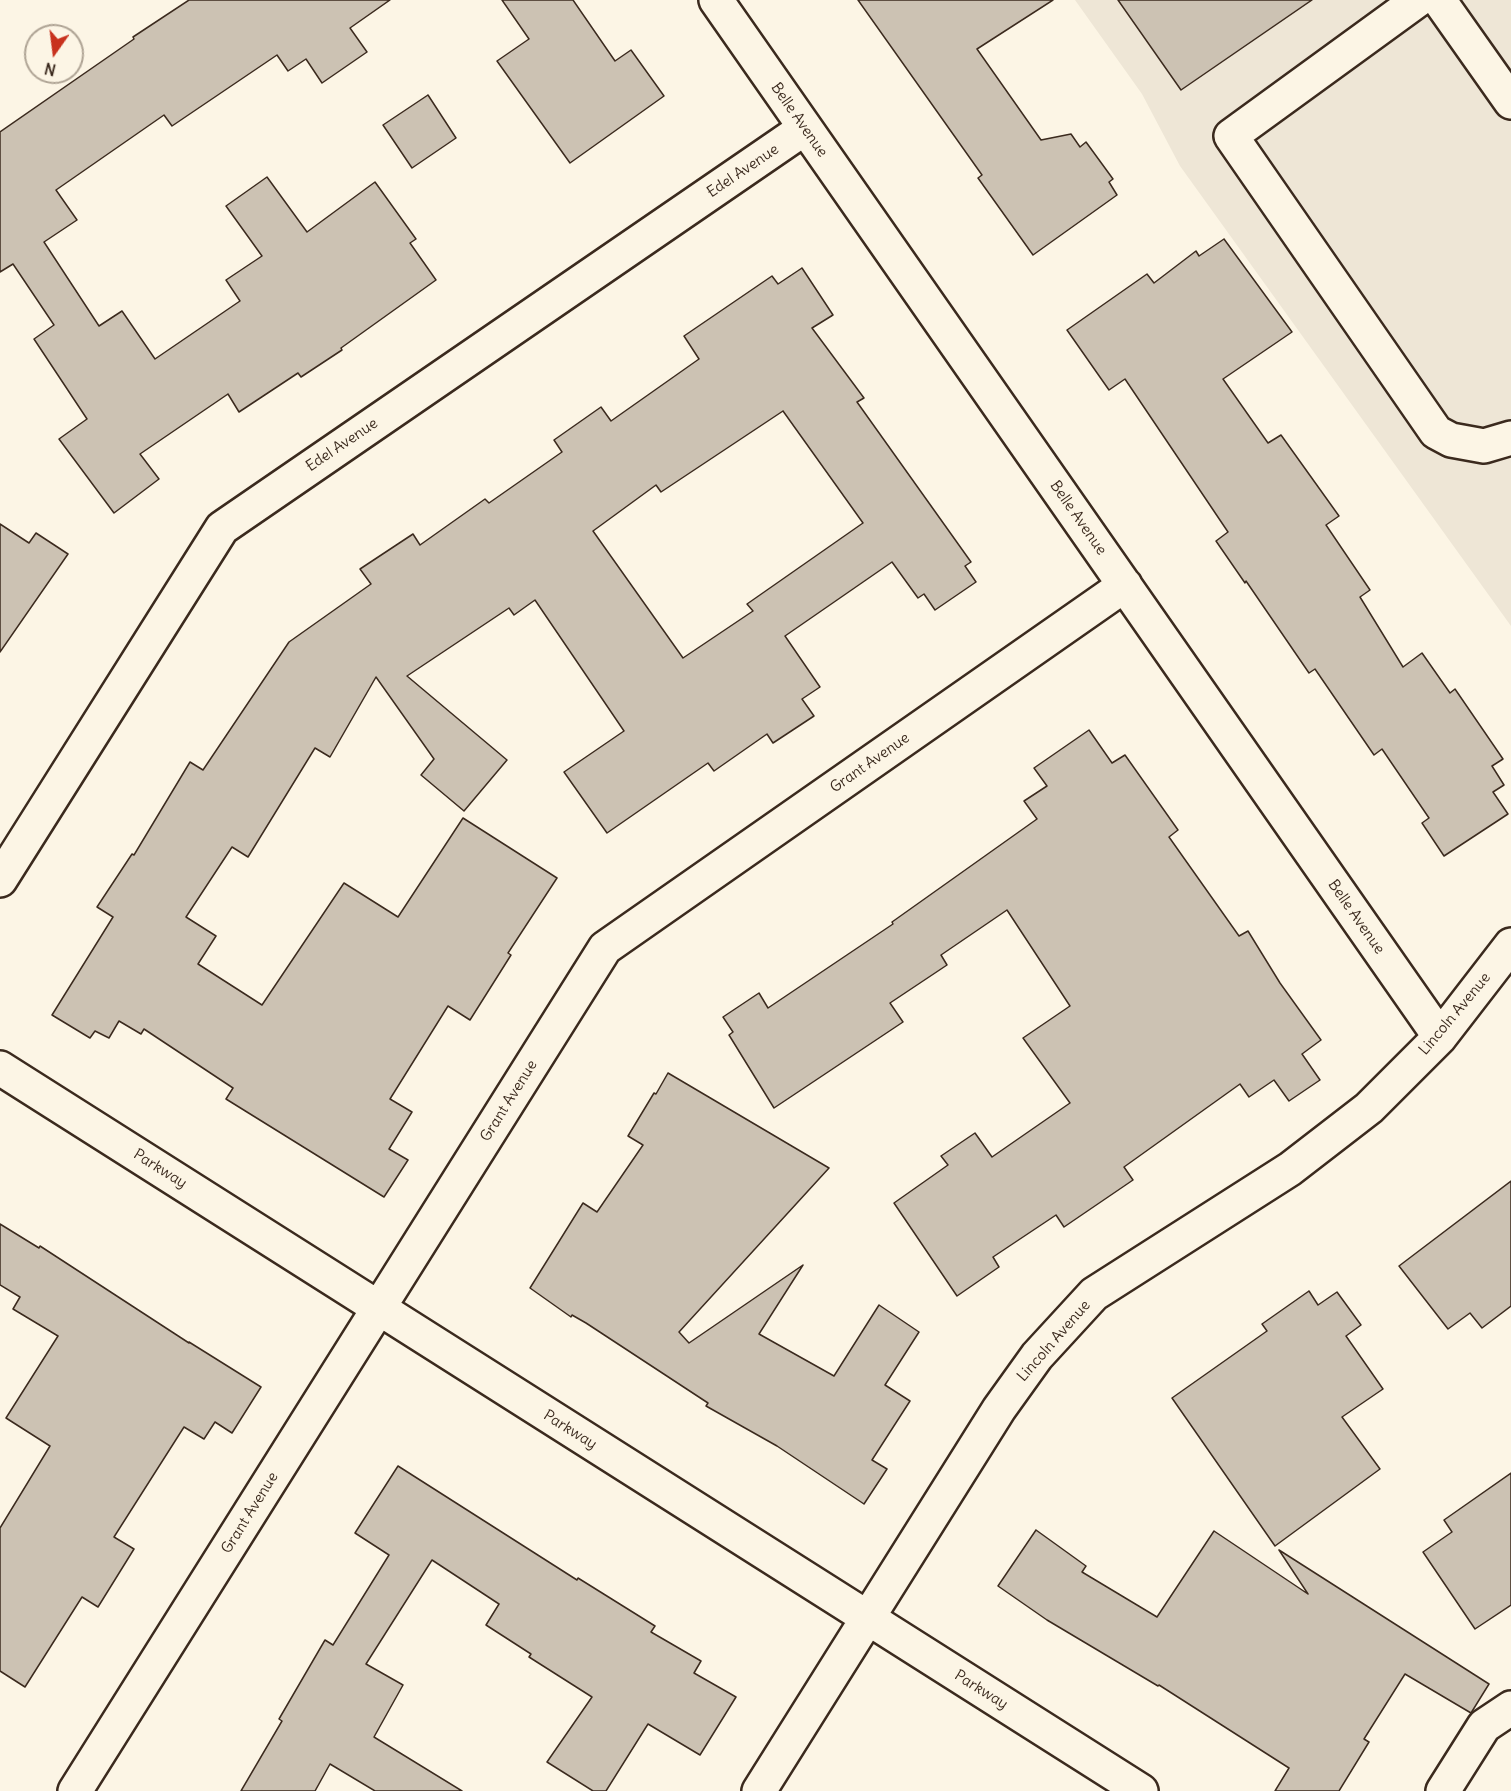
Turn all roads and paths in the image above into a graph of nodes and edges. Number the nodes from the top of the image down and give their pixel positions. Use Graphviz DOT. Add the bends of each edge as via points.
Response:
graph roads {
  1 [pos="716,0"];
  2 [pos="1418,0"];
  3 [pos="1439,0"];
  4 [pos="1511,102"];
  5 [pos="805,128"];
  6 [pos="1511,438"];
  7 [pos="1125,585"];
  8 [pos="0,880"];
  9 [pos="1511,945"];
  10 [pos="1440,1036"];
  11 [pos="0,1068"];
  12 [pos="379,1308"];
  13 [pos="868,1618"];
  14 [pos="1511,1708"];
  15 [pos="75,1791"];
  16 [pos="759,1791"];
  17 [pos="1140,1791"];
  18 [pos="1443,1791"];
  1 -- 5 [label="street, Belle Avenue"];
  2 -- 6 [label="street" via="1231,136 1436,432 1451,440 1484,446"];
  3 -- 4 [label="street"];
  5 -- 7 [label="street, Belle Avenue"];
  5 -- 8 [label="street, Edel Avenue" via="222,528"];
  7 -- 10 [label="street, Belle Avenue"];
  7 -- 12 [label="street, Grant Avenue" via="605,948"];
  9 -- 10 [label="street, Lincoln Avenue"];
  10 -- 13 [label="street, Lincoln Avenue" via="1369,1108 1290,1169 1094,1294 1037,1356 999,1409"];
  11 -- 12 [label="street, Parkway"];
  12 -- 13 [label="street, Parkway"];
  12 -- 15 [label="street, Grant Avenue"];
  13 -- 16 [label="street, Lincoln Avenue"];
  13 -- 17 [label="street, Parkway"];
  14 -- 18 [label="street" via="1484,1726"];
}
